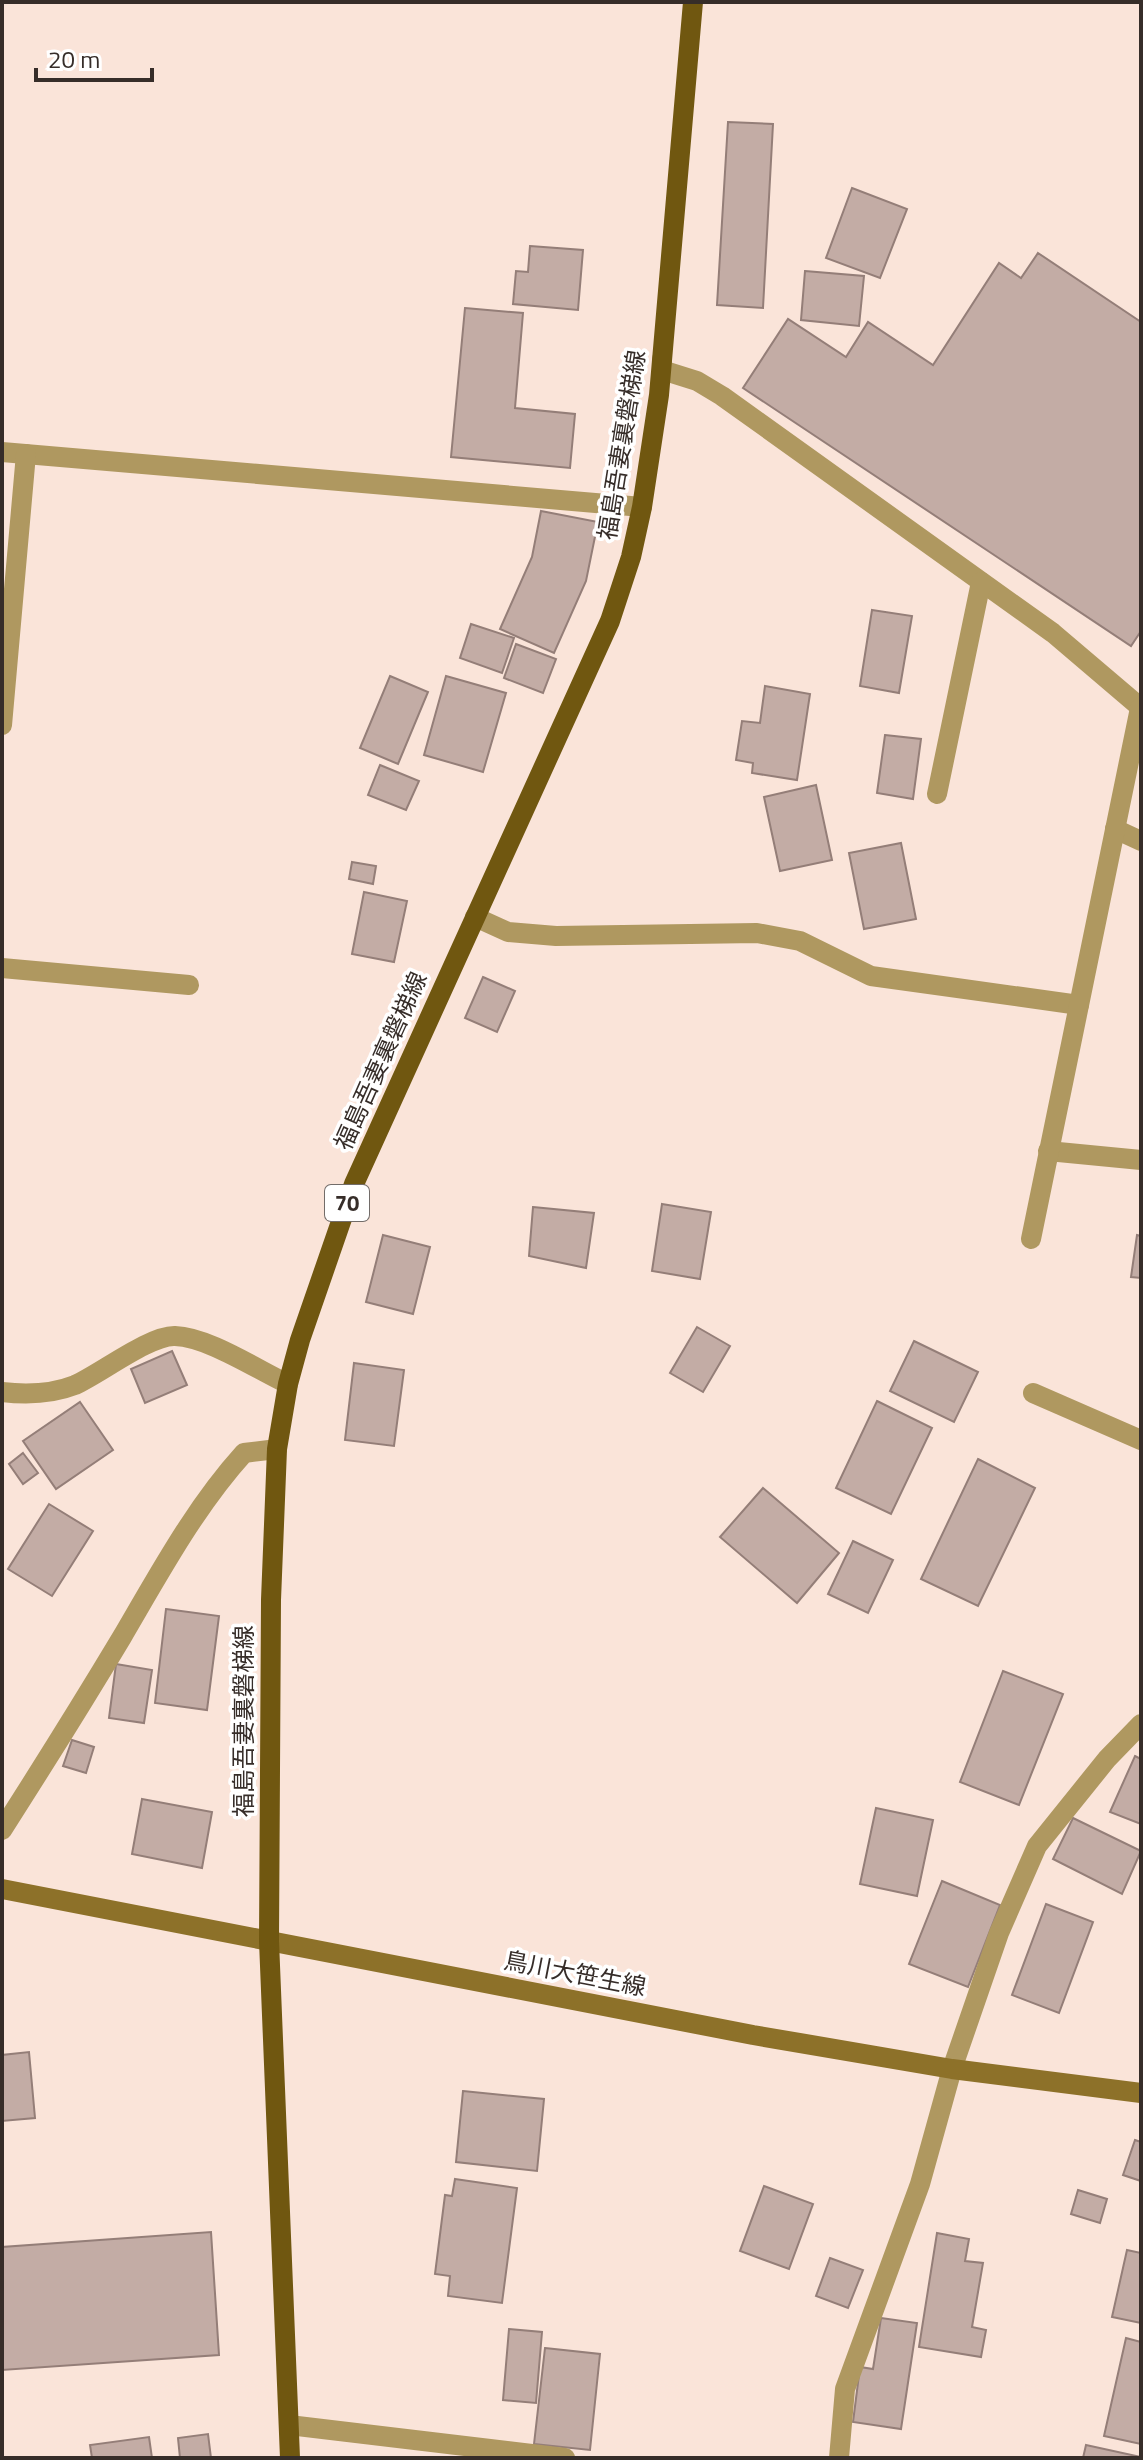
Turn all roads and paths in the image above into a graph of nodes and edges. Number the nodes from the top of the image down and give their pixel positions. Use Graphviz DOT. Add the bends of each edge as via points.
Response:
graph roads {
  1 [pos="693,2"];
  2 [pos="662,359"];
  3 [pos="2,452"];
  4 [pos="26,454"];
  5 [pos="642,507"];
  6 [pos="981,582"];
  7 [pos="1141,708"];
  8 [pos="2,725"];
  9 [pos="937,794"];
  10 [pos="1115,829"];
  11 [pos="1141,841"];
  12 [pos="475,917"];
  13 [pos="2,968"];
  14 [pos="189,985"];
  15 [pos="1079,1005"];
  16 [pos="1048,1151"];
  17 [pos="1141,1160"];
  18 [pos="1031,1239"];
  19 [pos="288,1384"];
  20 [pos="2,1392"];
  21 [pos="1033,1393"];
  22 [pos="1141,1440"];
  23 [pos="277,1449"];
  24 [pos="1141,1724"];
  25 [pos="2,1830"];
  26 [pos="2,1889"];
  27 [pos="269,1941"];
  28 [pos="952,2069"];
  29 [pos="1141,2093"];
  30 [pos="289,2425"];
  31 [pos="290,2458"];
  32 [pos="565,2458"];
  33 [pos="839,2458"];
  1 -- 2 [label="main road, 福島吾妻裏磐梯線 / 70"];
  2 -- 5 [label="main road, 福島吾妻裏磐梯線 / 70"];
  2 -- 6 [label="street" via="662,370 722,396"];
  3 -- 4 [label="street"];
  4 -- 5 [label="street"];
  4 -- 8 [label="street"];
  5 -- 12 [label="main road, 福島吾妻裏磐梯線 / 70" via="610,621"];
  6 -- 7 [label="street" via="1053,633"];
  6 -- 9 [label="street"];
  7 -- 10 [label="street"];
  10 -- 11 [label="street"];
  10 -- 15 [label="street"];
  12 -- 15 [label="street" via="508,932 556,936 757,933 800,941 871,976"];
  12 -- 19 [label="main road, 福島吾妻裏磐梯線 / 70" via="354,1184"];
  13 -- 14 [label="street"];
  15 -- 16 [label="street"];
  16 -- 17 [label="street"];
  16 -- 18 [label="street"];
  19 -- 20 [label="street" via="202,1341 172,1335 54,1392"];
  19 -- 23 [label="main road, 福島吾妻裏磐梯線 / 70"];
  21 -- 22 [label="street"];
  23 -- 25 [label="street" via="244,1453 223,1477"];
  23 -- 27 [label="main road, 福島吾妻裏磐梯線 / 70"];
  24 -- 28 [label="street" via="1037,1846 999,1933"];
  26 -- 27 [label="street, 鳥川大笹生線"];
  27 -- 28 [label="street, 鳥川大笹生線"];
  27 -- 30 [label="main road, 福島吾妻裏磐梯線 / 70"];
  28 -- 29 [label="street, 鳥川大笹生線"];
  28 -- 33 [label="street" via="920,2184 845,2389"];
  30 -- 31 [label="main road, 福島吾妻裏磐梯線 / 70"];
  30 -- 32 [label="street"];
}
